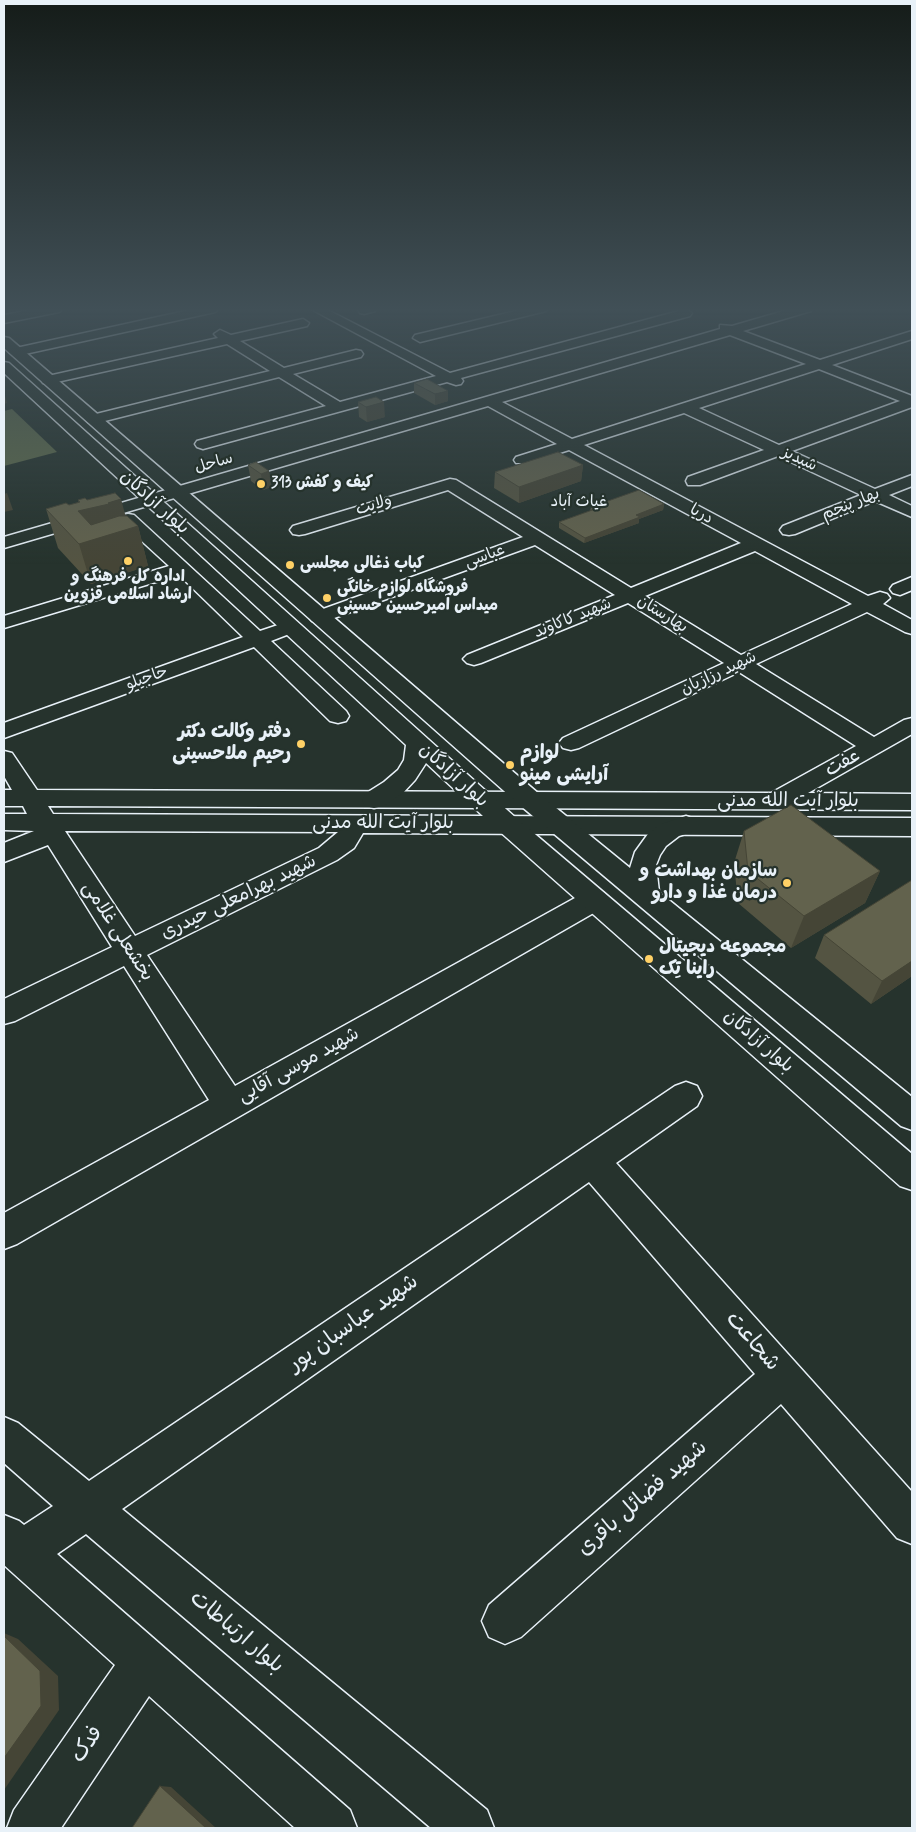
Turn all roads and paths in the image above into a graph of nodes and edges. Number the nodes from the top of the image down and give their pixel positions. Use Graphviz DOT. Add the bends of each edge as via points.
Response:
graph roads {
  1 [pos="47,393"];
  2 [pos="64,393"];
  3 [pos="196,393"];
  4 [pos="316,393"];
  5 [pos="388,393"];
  6 [pos="482,393"];
  7 [pos="491,393"];
  8 [pos="731,393"];
  9 [pos="891,393"];
  10 [pos="485,395"];
  11 [pos="912,402"];
  12 [pos="338,407"];
  13 [pos="686,408"];
  14 [pos="93,419"];
  15 [pos="578,442"];
  16 [pos="203,444"];
  17 [pos="779,450"];
  18 [pos="522,460"];
  19 [pos="912,480"];
  20 [pos="694,481"];
  21 [pos="450,484"];
  22 [pos="669,490"];
  23 [pos="177,493"];
  24 [pos="875,495"];
  25 [pos="151,500"];
  26 [pos="912,512"];
  27 [pos="128,519"];
  28 [pos="299,530"];
  29 [pos="790,530"];
  30 [pos="537,538"];
  31 [pos="4,543"];
  32 [pos="756,544"];
  33 [pos="182,568"];
  34 [pos="891,593"];
  35 [pos="630,596"];
  36 [pos="912,612"];
  37 [pos="319,616"];
  38 [pos="4,622"];
  39 [pos="290,627"];
  40 [pos="912,628"];
  41 [pos="257,639"];
  42 [pos="474,659"];
  43 [pos="740,664"];
  44 [pos="338,716"];
  45 [pos="912,725"];
  46 [pos="4,731"];
  47 [pos="571,743"];
  48 [pos="418,744"];
  49 [pos="874,747"];
  50 [pos="4,758"];
  51 [pos="17,798"];
  52 [pos="374,800"];
  53 [pos="480,800"];
  54 [pos="530,800"];
  55 [pos="774,802"];
  56 [pos="912,802"];
  57 [pos="4,822"];
  58 [pos="355,824"];
  59 [pos="506,824"];
  60 [pos="559,825"];
  61 [pos="686,825"];
  62 [pos="912,827"];
  63 [pos="49,828"];
  64 [pos="4,853"];
  65 [pos="646,897"];
  66 [pos="594,900"];
  67 [pos="130,952"];
  68 [pos="4,1012"];
  69 [pos="686,1096"];
  70 [pos="230,1105"];
  71 [pos="912,1116"];
  72 [pos="592,1161"];
  73 [pos="912,1175"];
  74 [pos="4,1232"];
  75 [pos="782,1377"];
  76 [pos="4,1437"];
  77 [pos="87,1508"];
  78 [pos="912,1523"];
  79 [pos="13,1544"];
  80 [pos="505,1621"];
  81 [pos="145,1662"];
  82 [pos="32,1828"];
  83 [pos="332,1828"];
  84 [pos="469,1828"];
  1 -- 25 [label="street, بلوار آزادگان"];
  2 -- 14 [label="street, بلوار آزادگان"];
  3 -- 14 [label="street"];
  4 -- 12 [label="street"];
  5 -- 12 [label="street"];
  6 -- 10 [label="street, دریا"];
  7 -- 10 [label="street, ساحل"];
  8 -- 13 [label="street"];
  9 -- 11 [label="street"];
  10 -- 15 [label="street, دریا"];
  10 -- 23 [label="street, ساحل"];
  11 -- 17 [label="street"];
  12 -- 16 [label="street"];
  13 -- 15 [label="street"];
  13 -- 17 [label="street, شبدیز"];
  14 -- 23 [label="street, بلوار آزادگان"];
  15 -- 18 [label="street"];
  15 -- 22 [label="street, دریا"];
  17 -- 20 [label="street"];
  17 -- 24 [label="street, شبدیز"];
  19 -- 24 [label="street, بهار پنجم"];
  21 -- 28 [label="street, ولایت"];
  21 -- 30 [label="street, بهارستان"];
  22 -- 32 [label="street, دریا"];
  22 -- 34 [label="street, دریا"];
  23 -- 25 [label="street, ساحل"];
  23 -- 37 [label="street, بلوار آزادگان"];
  24 -- 26 [label="street, شبدیز"];
  24 -- 29 [label="street, بهار پنجم"];
  25 -- 31 [label="street, ساحل"];
  25 -- 39 [label="street, بلوار آزادگان"];
  27 -- 33 [label="street"];
  30 -- 35 [label="street, بهارستان"];
  30 -- 37 [label="street, عباسی"];
  32 -- 34 [label="street, دریا"];
  32 -- 35 [label="street, شهید کاکاوند"];
  33 -- 38 [label="street"];
  33 -- 41 [label="street"];
  34 -- 36 [label="street, دریا"];
  34 -- 40 [label="street, دریا"];
  34 -- 43 [label="street, شهید رزازیان"];
  35 -- 42 [label="street, شهید کاکاوند"];
  35 -- 43 [label="street, بهارستان"];
  37 -- 54 [label="street, بلوار آزادگان"];
  39 -- 41 [label="street, حاجیلو"];
  39 -- 48 [label="street, بلوار آزادگان"];
  41 -- 44 [label="street"];
  41 -- 46 [label="street, حاجیلو"];
  43 -- 47 [label="street, شهید رزازیان"];
  43 -- 49 [label="street, بهارستان"];
  45 -- 49 [label="street, عفت"];
  48 -- 52 [label="street" via="416,760 408,775"];
  48 -- 53 [label="street, بلوار آزادگان"];
  49 -- 55 [label="street, عفت"];
  50 -- 51 [label="street, بخشعلی غلامی"];
  51 -- 52 [label="street, بلوار آیت الله مدنی"];
  51 -- 63 [label="street, بخشعلی غلامی"];
  52 -- 53 [label="street, بلوار آیت الله مدنی"];
  53 -- 54 [label="street, بلوار آیت الله مدنی"];
  53 -- 59 [label="street, بلوار آزادگان"];
  54 -- 55 [label="street, بلوار آیت الله مدنی"];
  54 -- 60 [label="street, بلوار آزادگان"];
  55 -- 56 [label="street, بلوار آیت الله مدنی"];
  57 -- 63 [label="street, بلوار آیت الله مدنی"];
  58 -- 59 [label="street, بلوار آیت الله مدنی"];
  58 -- 63 [label="street, بلوار آیت الله مدنی"];
  58 -- 67 [label="street, شهید بهرامعلی حیدری" via="340,848"];
  59 -- 60 [label="street, بلوار آیت الله مدنی"];
  59 -- 66 [label="street, بلوار آزادگان"];
  60 -- 61 [label="street, بلوار آیت الله مدنی"];
  60 -- 65 [label="street, بلوار آزادگان"];
  61 -- 62 [label="street, بلوار آیت الله مدنی"];
  61 -- 65 [label="street" via="670,830 648,852 643,865"];
  63 -- 64 [label="street"];
  63 -- 67 [label="street, بخشعلی غلامی"];
  65 -- 71 [label="street, بلوار آزادگان"];
  66 -- 70 [label="street, شهید موسی آقایی"];
  66 -- 73 [label="street, بلوار آزادگان"];
  67 -- 68 [label="street, شهید بهرامعلی حیدری"];
  67 -- 70 [label="street, بخشعلی غلامی"];
  69 -- 72 [label="street, شهید عباسبان پور"];
  70 -- 74 [label="street, شهید موسی آقایی"];
  72 -- 75 [label="street, شجاعت"];
  72 -- 77 [label="street, شهید عباسبان پور"];
  75 -- 78 [label="street, شجاعت"];
  75 -- 80 [label="street, شهید فضائل باقری"];
  76 -- 77 [label="street, بلوار ارتباطات"];
  77 -- 79 [label="street, شهید عباسبان پور"];
  77 -- 84 [label="street, بلوار ارتباطات"];
  79 -- 81 [label="street"];
  81 -- 82 [label="street, فدک"];
  81 -- 83 [label="street"];
}
